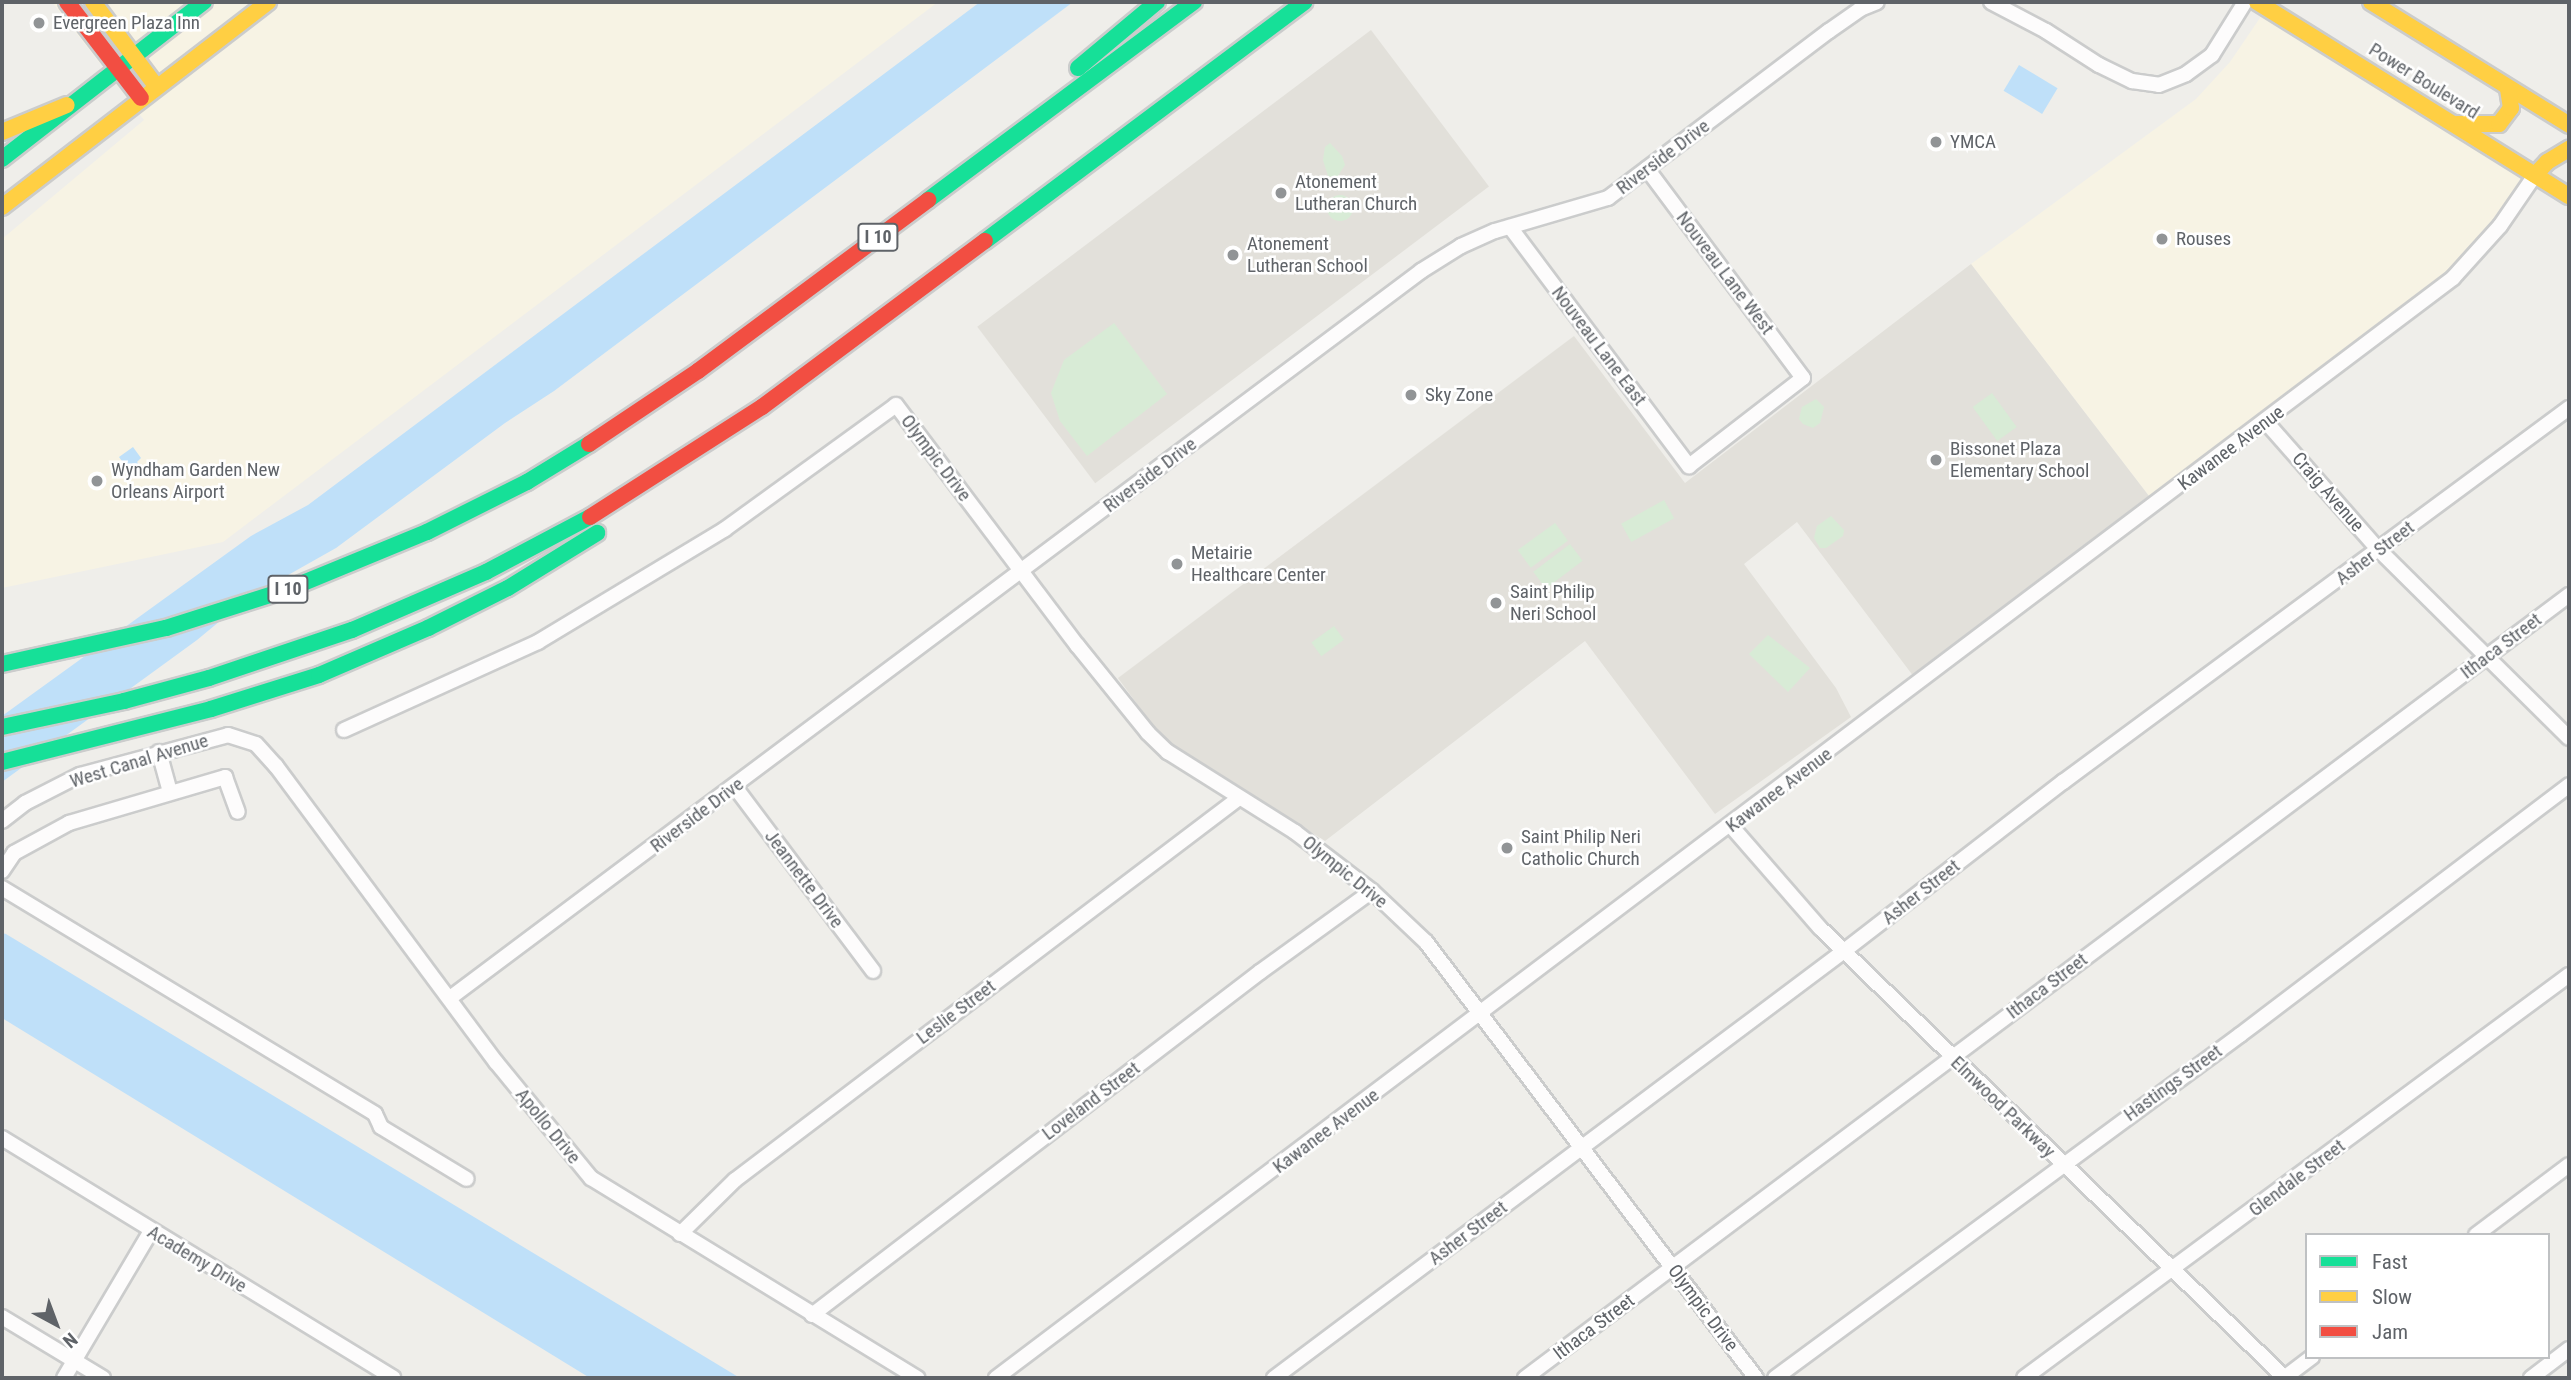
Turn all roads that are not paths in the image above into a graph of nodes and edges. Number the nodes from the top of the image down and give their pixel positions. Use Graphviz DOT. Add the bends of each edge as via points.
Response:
graph roads {
  1 [pos="67,2"];
  2 [pos="93,2"];
  3 [pos="204,2"];
  4 [pos="268,2"];
  5 [pos="1157,2"];
  6 [pos="1194,2"];
  7 [pos="1305,2"];
  8 [pos="1877,2"];
  9 [pos="1991,2"];
  10 [pos="2245,2"];
  11 [pos="2257,2"];
  12 [pos="2286,2"];
  13 [pos="2371,2"];
  14 [pos="2289,21"];
  15 [pos="133,55"];
  16 [pos="117,67"];
  17 [pos="156,86"];
  18 [pos="2508,88"];
  19 [pos="141,98"];
  20 [pos="67,105"];
  21 [pos="2451,123"];
  22 [pos="2569,125"];
  23 [pos="2,132"];
  24 [pos="2569,149"];
  25 [pos="2,159"];
  26 [pos="1647,169"];
  27 [pos="2535,175"];
  28 [pos="2569,196"];
  29 [pos="2,207"];
  30 [pos="1510,227"];
  31 [pos="873,241"];
  32 [pos="762,407"];
  33 [pos="2569,408"];
  34 [pos="2266,422"];
  35 [pos="1689,466"];
  36 [pos="644,502"];
  37 [pos="611,525"];
  38 [pos="2379,550"];
  39 [pos="1022,571"];
  40 [pos="2569,595"];
  41 [pos="2486,657"];
  42 [pos="2,664"];
  43 [pos="2,727"];
  44 [pos="344,730"];
  45 [pos="2569,738"];
  46 [pos="159,751"];
  47 [pos="2,762"];
  48 [pos="276,766"];
  49 [pos="2569,785"];
  50 [pos="735,787"];
  51 [pos="170,792"];
  52 [pos="1239,798"];
  53 [pos="238,812"];
  54 [pos="2,821"];
  55 [pos="1731,826"];
  56 [pos="2,871"];
  57 [pos="2,888"];
  58 [pos="1372,891"];
  59 [pos="1844,951"];
  60 [pos="873,971"];
  61 [pos="2569,975"];
  62 [pos="450,998"];
  63 [pos="1483,1014"];
  64 [pos="1952,1057"];
  65 [pos="2,1138"];
  66 [pos="1581,1147"];
  67 [pos="2062,1164"];
  68 [pos="2569,1165"];
  69 [pos="467,1179"];
  70 [pos="151,1231"];
  71 [pos="2479,1233"];
  72 [pos="680,1234"];
  73 [pos="1673,1269"];
  74 [pos="2173,1271"];
  75 [pos="812,1315"];
  76 [pos="2,1317"];
  77 [pos="2569,1349"];
  78 [pos="2309,1359"];
  79 [pos="75,1361"];
  80 [pos="64,1378"];
  81 [pos="103,1378"];
  82 [pos="393,1378"];
  83 [pos="918,1378"];
  84 [pos="996,1378"];
  85 [pos="1275,1378"];
  86 [pos="1525,1378"];
  87 [pos="1756,1378"];
  88 [pos="1775,1378"];
  89 [pos="2024,1378"];
  90 [pos="2284,1378"];
  91 [pos="2531,1378"];
  1 -- 16 [label="main road"];
  2 -- 15 [label="main road"];
  3 -- 15 [label="main road"];
  4 -- 17 [label="main road"];
  5 -- 31 [label="main road"];
  6 -- 31 [label="main road, I 10"];
  7 -- 32 [label="main road"];
  8 -- 26 [label="street, Riverside Drive" via="1829,31"];
  9 -- 10 [label="street" via="2099,65 2132,81 2159,85 2186,74 2212,55"];
  11 -- 14 [label="main road, Power Boulevard"];
  12 -- 14 [label="main road"];
  13 -- 18 [label="main road, Power Boulevard"];
  14 -- 21 [label="main road, Power Boulevard"];
  15 -- 16 [label="main road"];
  15 -- 17 [label="main road"];
  16 -- 19 [label="main road"];
  16 -- 20 [label="main road"];
  17 -- 19 [label="main road"];
  18 -- 21 [label="main road" via="2511,108 2499,124"];
  18 -- 22 [label="main road, Power Boulevard"];
  19 -- 29 [label="main road"];
  20 -- 23 [label="main road"];
  20 -- 25 [label="main road"];
  21 -- 27 [label="main road, Power Boulevard"];
  24 -- 27 [label="main road"];
  26 -- 30 [label="street, Riverside Drive" via="1608,198"];
  26 -- 35 [label="street, Nouveau Lane West" via="1803,378"];
  27 -- 28 [label="main road, Power Boulevard"];
  27 -- 34 [label="street, Kawanee Avenue" via="2500,226 2454,278"];
  30 -- 35 [label="street, Nouveau Lane East"];
  30 -- 39 [label="street, Riverside Drive" via="1461,246 1421,271"];
  31 -- 42 [label="main road, I 10" via="623,424 427,533 286,590 166,628"];
  32 -- 36 [label="main road"];
  32 -- 43 [label="main road" via="657,478 544,544 433,598 304,647 136,697"];
  33 -- 38 [label="street, Asher Street"];
  34 -- 38 [label="street, Craig Avenue"];
  34 -- 55 [label="street, Kawanee Avenue"];
  37 -- 47 [label="main road" via="508,588 319,675 211,709"];
  38 -- 41 [label="street, Craig Avenue"];
  38 -- 59 [label="street, Asher Street" via="2063,782"];
  39 -- 44 [label="street, Olympic Drive" via="896,405 725,529 538,642"];
  39 -- 50 [label="street, Riverside Drive"];
  39 -- 52 [label="street, Olympic Drive" via="1148,733 1168,752"];
  40 -- 41 [label="street, Ithaca Street"];
  41 -- 45 [label="street, Craig Avenue"];
  41 -- 64 [label="street, Ithaca Street"];
  46 -- 48 [label="street, West Canal Avenue" via="228,735 256,744"];
  46 -- 51 [label="street"];
  46 -- 54 [label="street, West Canal Avenue" via="80,775 25,803"];
  48 -- 62 [label="street, Apollo Drive"];
  49 -- 67 [label="street, Hastings Street"];
  50 -- 60 [label="street, Jeannette Drive"];
  50 -- 62 [label="street, Riverside Drive"];
  51 -- 53 [label="street" via="225,777"];
  51 -- 56 [label="street" via="69,822 14,853"];
  52 -- 58 [label="street, Olympic Drive" via="1295,832"];
  52 -- 72 [label="street, Leslie Street" via="735,1180"];
  55 -- 59 [label="street, Elmwood Parkway"];
  55 -- 63 [label="street, Kawanee Avenue"];
  57 -- 69 [label="street" via="375,1114 382,1127"];
  58 -- 63 [label="street, Olympic Drive" via="1426,942"];
  58 -- 75 [label="street, Loveland Street"];
  59 -- 64 [label="street, Elmwood Parkway"];
  59 -- 66 [label="street, Asher Street"];
  61 -- 74 [label="street, Glendale Street"];
  62 -- 72 [label="street, Apollo Drive" via="591,1178"];
  63 -- 66 [label="street, Olympic Drive"];
  63 -- 84 [label="street, Kawanee Avenue"];
  64 -- 67 [label="street, Elmwood Parkway"];
  64 -- 73 [label="street, Ithaca Street"];
  65 -- 70 [label="street, Academy Drive"];
  66 -- 73 [label="street, Olympic Drive"];
  66 -- 85 [label="street, Asher Street"];
  67 -- 74 [label="street, Elmwood Parkway"];
  67 -- 88 [label="street, Hastings Street"];
  68 -- 71 [label="street"];
  70 -- 79 [label="street"];
  70 -- 82 [label="street, Academy Drive"];
  72 -- 75 [label="street, Apollo Drive"];
  73 -- 86 [label="street, Ithaca Street"];
  73 -- 87 [label="street, Olympic Drive"];
  74 -- 89 [label="street, Glendale Street"];
  74 -- 90 [label="street, Elmwood Parkway"];
  75 -- 83 [label="street, Apollo Drive"];
  76 -- 79 [label="street"];
  77 -- 91 [label="street"];
  78 -- 90 [label="street"];
  79 -- 80 [label="street"];
  79 -- 81 [label="street"];
}
